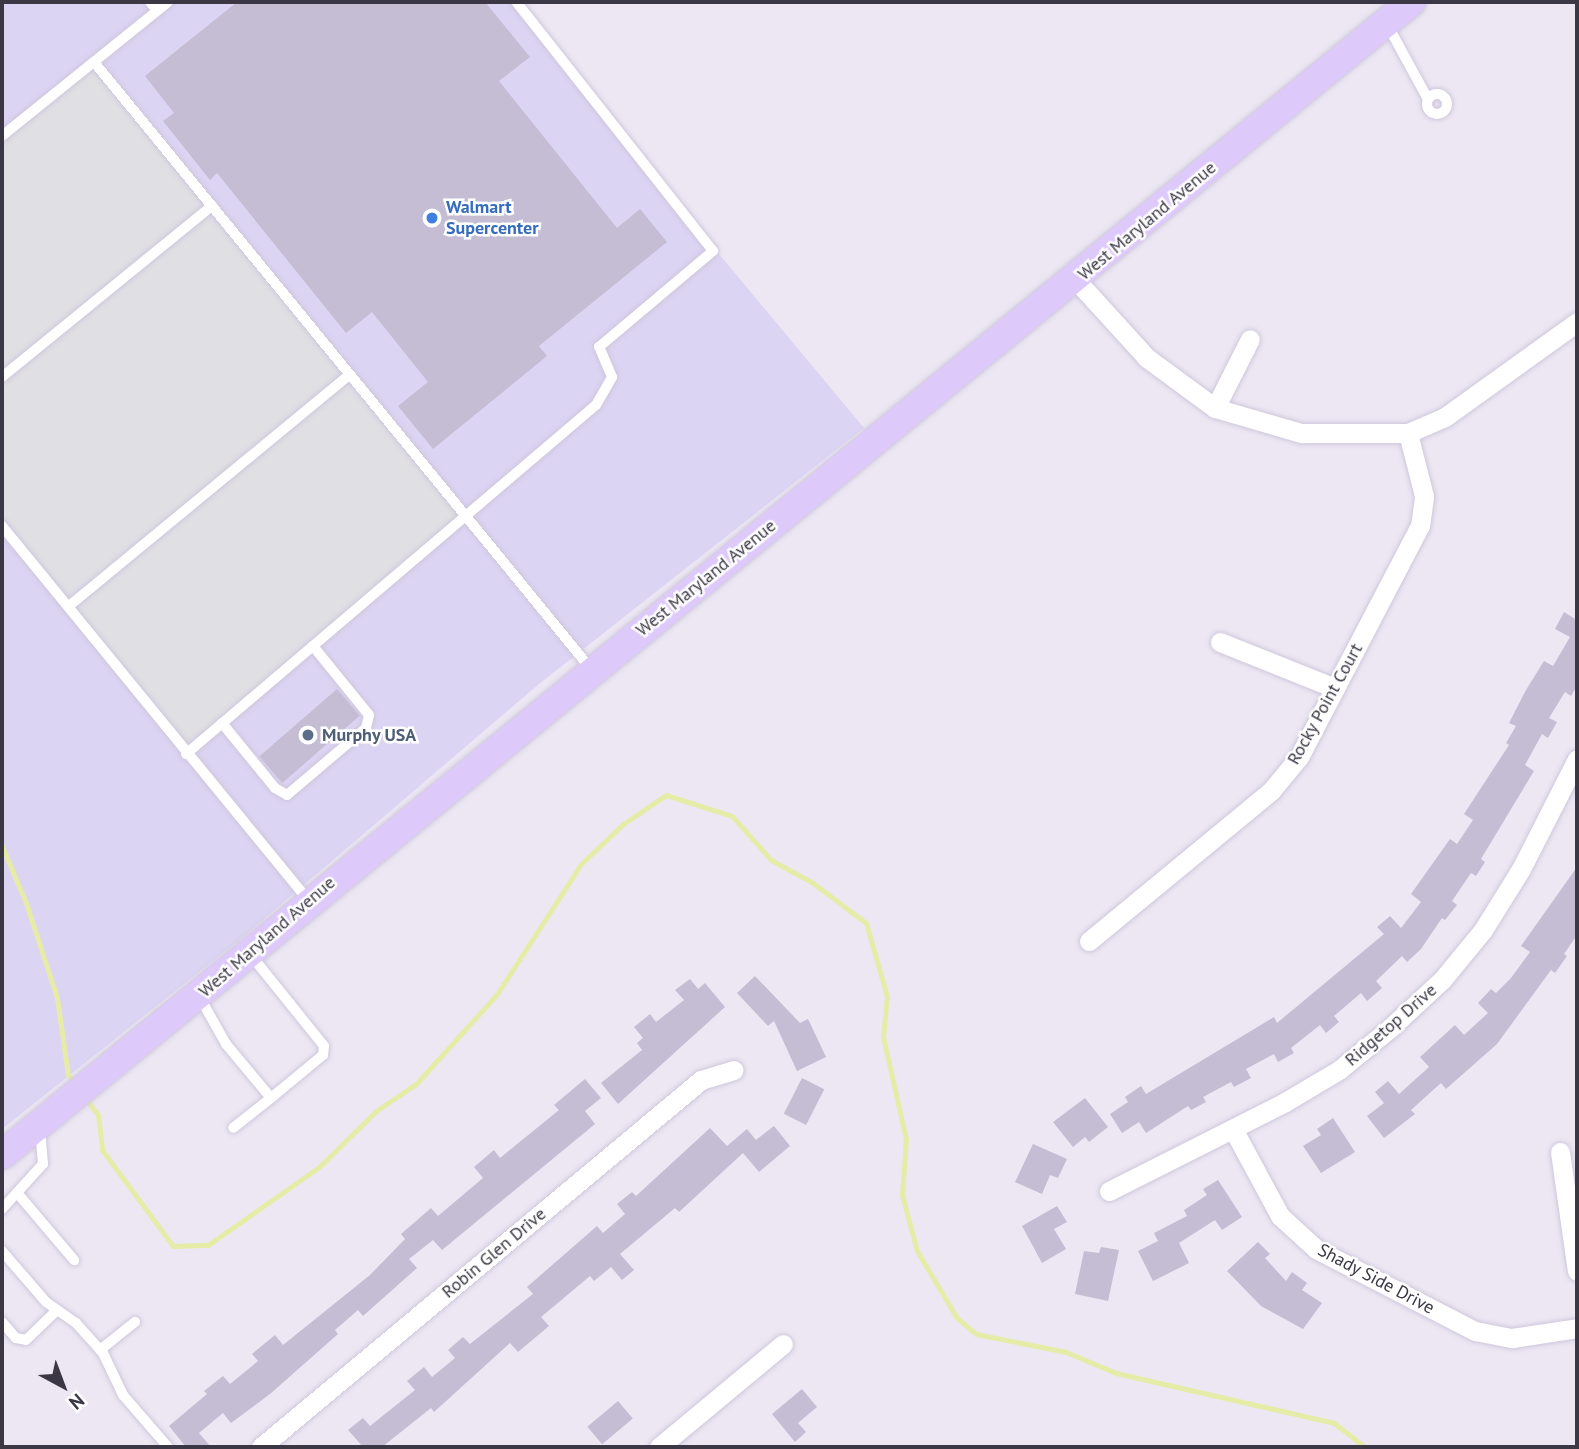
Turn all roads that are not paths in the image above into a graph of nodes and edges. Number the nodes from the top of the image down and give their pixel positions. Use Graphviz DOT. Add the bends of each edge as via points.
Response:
graph roads {
  1 [pos="149,2"];
  2 [pos="168,2"];
  3 [pos="516,2"];
  4 [pos="1411,2"];
  5 [pos="157,10"];
  6 [pos="1386,23"];
  7 [pos="94,62"];
  8 [pos="1428,99"];
  9 [pos="2,136"];
  10 [pos="212,206"];
  11 [pos="1076,280"];
  12 [pos="1577,322"];
  13 [pos="1250,339"];
  14 [pos="349,374"];
  15 [pos="2,377"];
  16 [pos="1215,408"];
  17 [pos="1408,433"];
  18 [pos="465,516"];
  19 [pos="2,526"];
  20 [pos="69,606"];
  21 [pos="1220,642"];
  22 [pos="313,646"];
  23 [pos="592,670"];
  24 [pos="1335,688"];
  25 [pos="222,723"];
  26 [pos="186,754"];
  27 [pos="1577,758"];
  28 [pos="308,900"];
  29 [pos="1089,941"];
  30 [pos="249,953"];
  31 [pos="198,996"];
  32 [pos="734,1070"];
  33 [pos="271,1098"];
  34 [pos="40,1125"];
  35 [pos="233,1128"];
  36 [pos="1233,1129"];
  37 [pos="1560,1152"];
  38 [pos="2,1155"];
  39 [pos="1108,1191"];
  40 [pos="18,1194"];
  41 [pos="2,1209"];
  42 [pos="2,1251"];
  43 [pos="74,1260"];
  44 [pos="1577,1271"];
  45 [pos="56,1311"];
  46 [pos="2,1322"];
  47 [pos="135,1322"];
  48 [pos="1577,1328"];
  49 [pos="783,1344"];
  50 [pos="100,1350"];
  51 [pos="168,1447"];
  52 [pos="261,1447"];
  53 [pos="659,1447"];
  1 -- 5 [label="lane"];
  2 -- 5 [label="lane"];
  3 -- 18 [label="lane" via="713,251 599,347 612,377 596,405"];
  4 -- 6 [label="street, West Maryland Avenue"];
  5 -- 7 [label="lane"];
  6 -- 8 [label="lane"];
  6 -- 11 [label="street, West Maryland Avenue"];
  7 -- 9 [label="lane"];
  7 -- 10 [label="lane"];
  10 -- 14 [label="lane"];
  10 -- 15 [label="lane"];
  11 -- 16 [label="street" via="1147,358"];
  11 -- 23 [label="street, West Maryland Avenue"];
  12 -- 17 [label="street" via="1445,417"];
  13 -- 16 [label="street"];
  14 -- 18 [label="lane"];
  14 -- 20 [label="lane"];
  16 -- 17 [label="street" via="1301,433"];
  17 -- 24 [label="street, Rocky Point Court" via="1423,496 1420,526"];
  18 -- 22 [label="lane"];
  18 -- 23 [label="lane"];
  19 -- 20 [label="lane"];
  20 -- 26 [label="lane"];
  21 -- 24 [label="street"];
  22 -- 25 [label="lane"];
  22 -- 25 [label="lane" via="369,715 366,728 287,795 275,788"];
  23 -- 28 [label="street, West Maryland Avenue"];
  24 -- 29 [label="street, Rocky Point Court" via="1299,757 1271,791"];
  25 -- 26 [label="lane"];
  26 -- 28 [label="lane"];
  27 -- 36 [label="street, Ridgetop Drive" via="1521,869 1483,930 1442,980 1339,1070"];
  28 -- 30 [label="street, West Maryland Avenue"];
  30 -- 31 [label="street, West Maryland Avenue"];
  30 -- 33 [label="lane" via="275,979 324,1046 323,1055"];
  31 -- 33 [label="lane" via="226,1044"];
  31 -- 34 [label="street, West Maryland Avenue"];
  32 -- 52 [label="street, Robin Glen Drive" via="701,1080"];
  33 -- 35 [label="lane"];
  34 -- 38 [label="street, West Maryland Avenue"];
  34 -- 40 [label="lane" via="43,1164"];
  36 -- 39 [label="street, Ridgetop Drive"];
  36 -- 48 [label="street, Shady Side Drive" via="1280,1216 1316,1250 1475,1331 1512,1338"];
  37 -- 44 [label="street"];
  40 -- 41 [label="lane"];
  40 -- 43 [label="lane"];
  42 -- 45 [label="lane"];
  45 -- 46 [label="lane" via="26,1340 16,1338"];
  45 -- 50 [label="lane" via="76,1323"];
  47 -- 50 [label="lane"];
  49 -- 53 [label="street"];
  50 -- 51 [label="lane" via="123,1395"];
}
